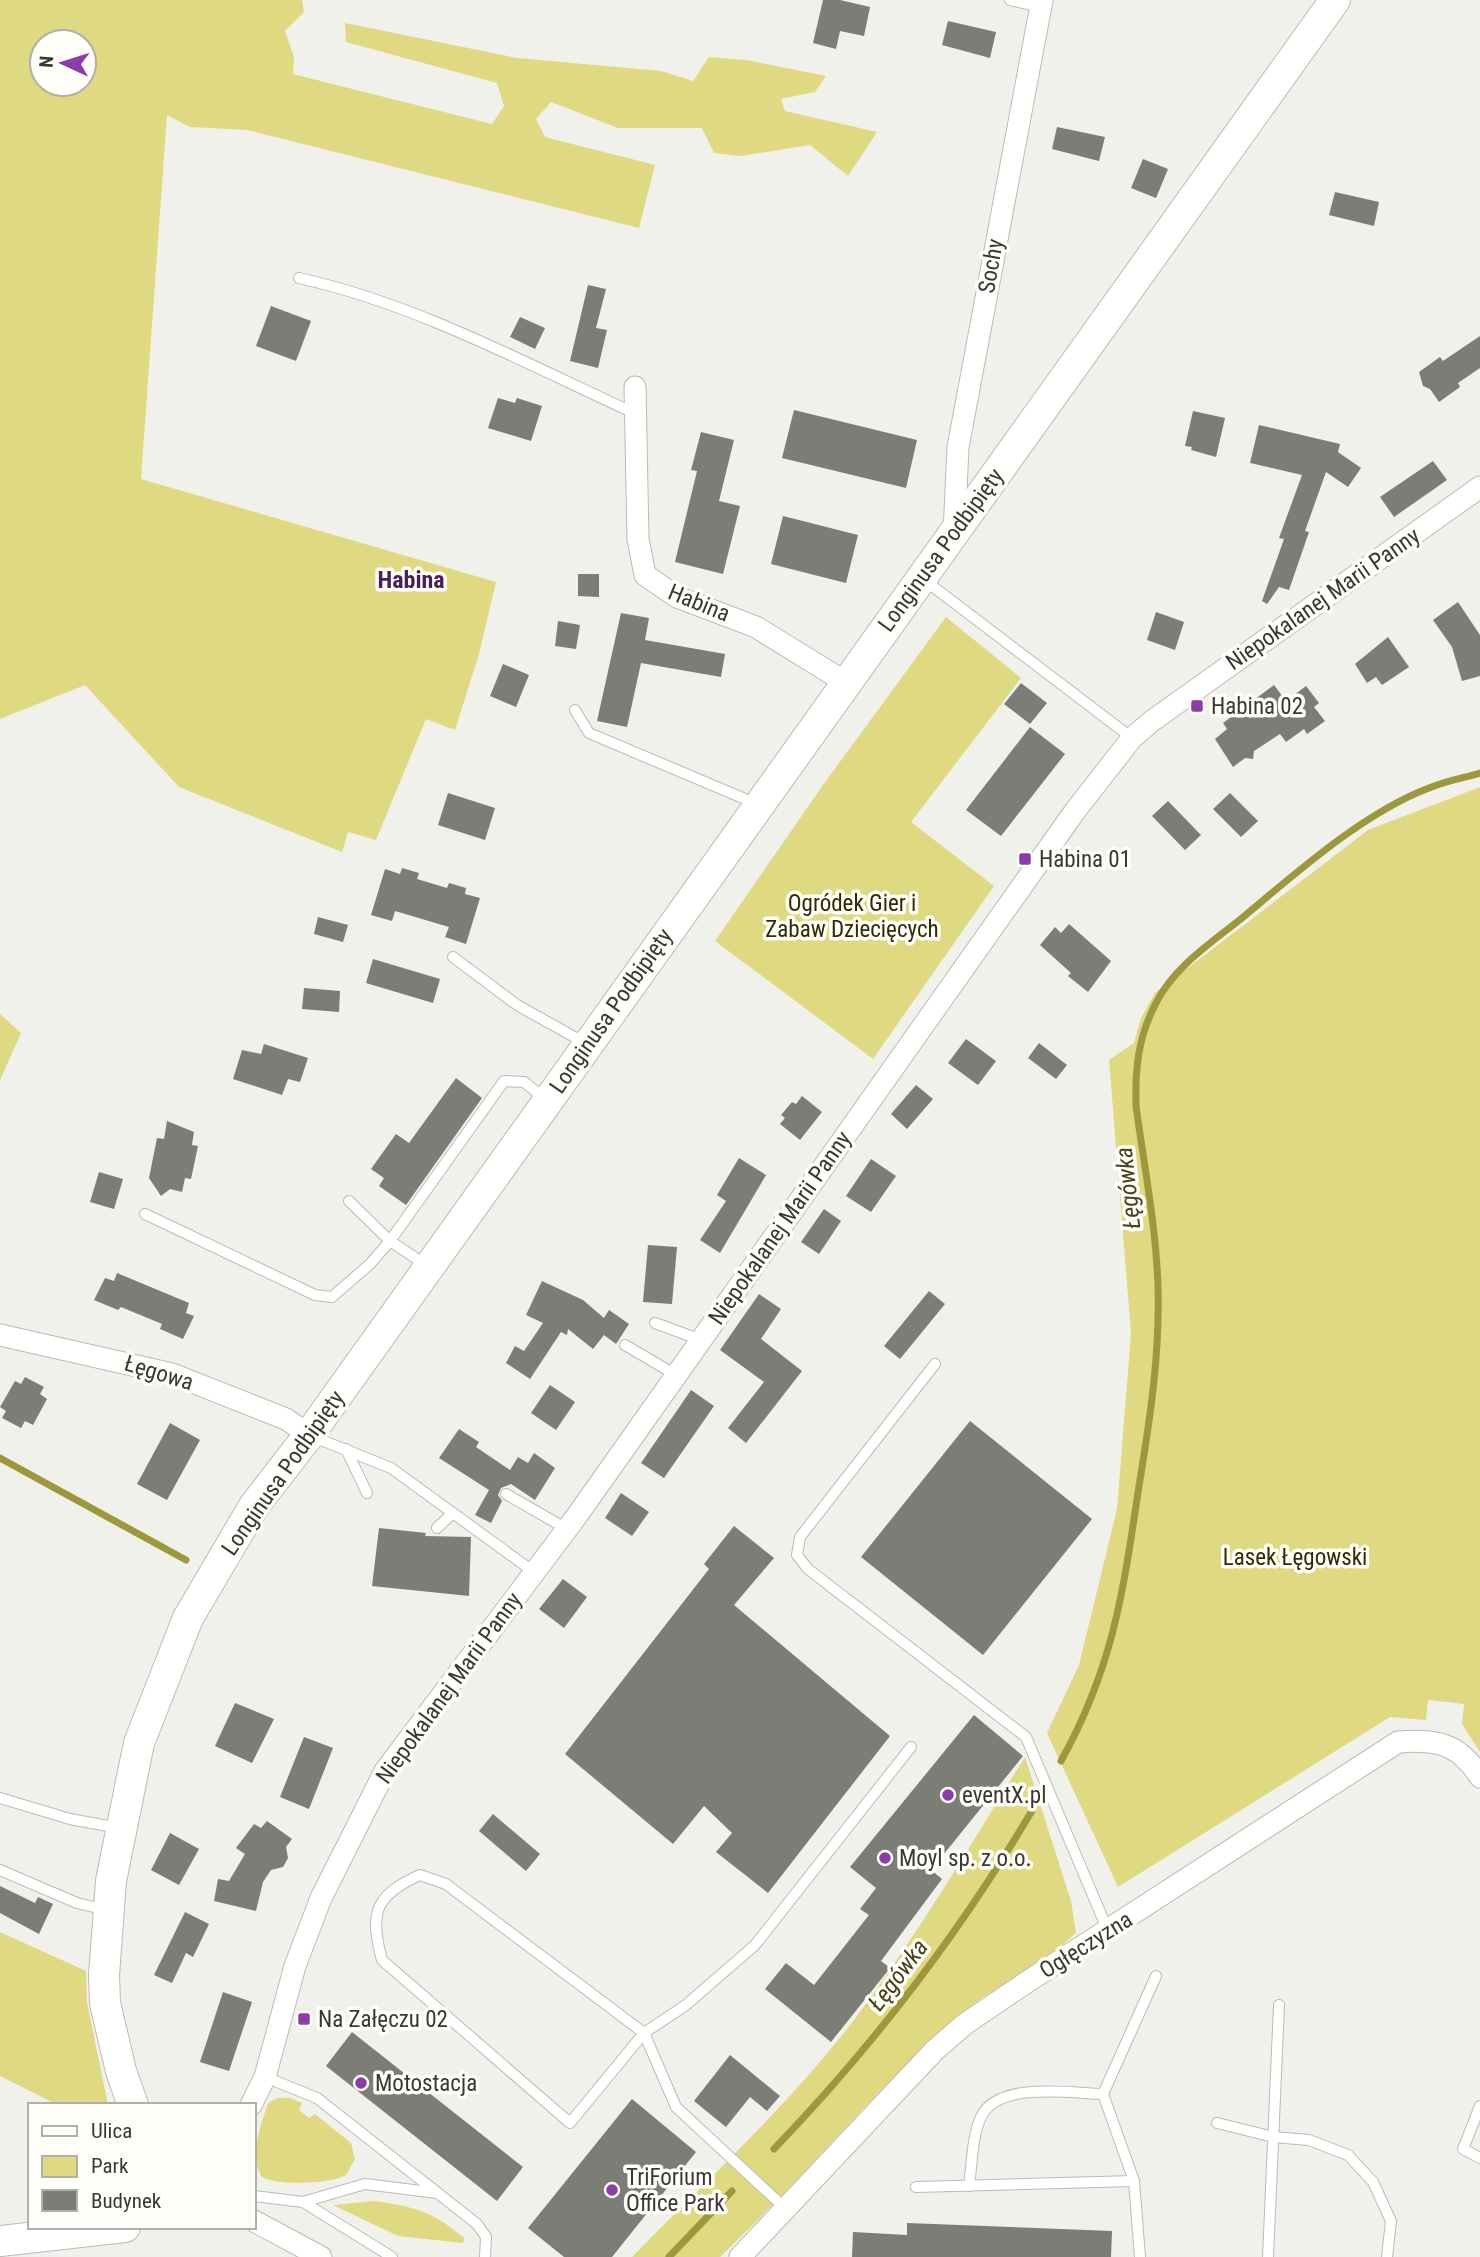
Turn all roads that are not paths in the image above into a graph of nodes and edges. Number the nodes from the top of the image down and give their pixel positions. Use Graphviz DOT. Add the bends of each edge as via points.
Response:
graph roads {
  1 [pos="1010,0"];
  2 [pos="1335,0"];
  3 [pos="1041,3"];
  4 [pos="299,278"];
  5 [pos="635,387"];
  6 [pos="634,413"];
  7 [pos="1480,487"];
  8 [pos="954,534"];
  9 [pos="923,579"];
  10 [pos="845,682"];
  11 [pos="575,710"];
  12 [pos="1132,738"];
  13 [pos="757,804"];
  14 [pos="453,957"];
  15 [pos="587,1044"];
  16 [pos="547,1100"];
  17 [pos="349,1201"];
  18 [pos="145,1214"];
  19 [pos="390,1241"];
  20 [pos="429,1266"];
  21 [pos="655,1323"];
  22 [pos="0,1335"];
  23 [pos="701,1340"];
  24 [pos="625,1345"];
  25 [pos="935,1364"];
  26 [pos="676,1375"];
  27 [pos="309,1435"];
  28 [pos="346,1449"];
  29 [pos="367,1493"];
  30 [pos="506,1494"];
  31 [pos="452,1514"];
  32 [pos="437,1528"];
  33 [pos="567,1530"];
  34 [pos="534,1573"];
  35 [pos="911,1747"];
  36 [pos="1480,1777"];
  37 [pos="0,1798"];
  38 [pos="121,1828"];
  39 [pos="0,1870"];
  40 [pos="108,1911"];
  41 [pos="1108,1931"];
  42 [pos="1156,1976"];
  43 [pos="1279,2005"];
  44 [pos="644,2033"];
  45 [pos="265,2077"];
  46 [pos="1102,2094"];
  47 [pos="131,2103"];
  48 [pos="252,2103"];
  49 [pos="1480,2106"];
  50 [pos="1217,2123"];
  51 [pos="1273,2137"];
  52 [pos="1480,2158"];
  53 [pos="1134,2181"];
  54 [pos="969,2186"];
  55 [pos="916,2187"];
  56 [pos="437,2193"];
  57 [pos="256,2196"];
  58 [pos="303,2202"];
  59 [pos="786,2209"];
  60 [pos="256,2222"];
  61 [pos="92,2229"];
  62 [pos="43,2232"];
  63 [pos="0,2241"];
  64 [pos="321,2257"];
  65 [pos="392,2257"];
  66 [pos="485,2257"];
  67 [pos="740,2257"];
  68 [pos="1140,2257"];
  69 [pos="1268,2257"];
  70 [pos="1387,2257"];
  1 -- 3 [label="lane"];
  2 -- 8 [label="street, Longinusa Podbipięty"];
  3 -- 8 [label="street, Sochy" via="958,447"];
  4 -- 6 [label="lane" via="337,286 433,321"];
  5 -- 6 [label="street, Habina"];
  6 -- 10 [label="street, Habina" via="638,539 645,575 677,597 755,627"];
  7 -- 12 [label="street, Niepokalanej Marii Panny"];
  8 -- 9 [label="street, Longinusa Podbipięty"];
  9 -- 10 [label="street, Longinusa Podbipięty"];
  9 -- 12 [label="lane"];
  10 -- 13 [label="street, Longinusa Podbipięty"];
  11 -- 13 [label="lane" via="589,733"];
  12 -- 23 [label="street, Niepokalanej Marii Panny" via="1075,811"];
  13 -- 15 [label="street, Longinusa Podbipięty"];
  14 -- 15 [label="lane" via="517,1005"];
  15 -- 16 [label="street, Longinusa Podbipięty"];
  16 -- 19 [label="lane" via="524,1082 505,1081"];
  16 -- 20 [label="street, Longinusa Podbipięty"];
  17 -- 19 [label="lane"];
  18 -- 19 [label="lane" via="323,1297 332,1297 347,1286"];
  19 -- 20 [label="lane"];
  20 -- 27 [label="street, Longinusa Podbipięty"];
  21 -- 23 [label="lane"];
  22 -- 27 [label="street, Łęgowa" via="172,1374 286,1419"];
  23 -- 26 [label="street, Niepokalanej Marii Panny"];
  24 -- 26 [label="lane"];
  25 -- 41 [label="lane" via="800,1536 797,1555 808,1569 1027,1737"];
  26 -- 33 [label="street, Niepokalanej Marii Panny"];
  27 -- 28 [label="lane"];
  27 -- 38 [label="street, Longinusa Podbipięty" via="254,1506 188,1618 139,1744"];
  28 -- 29 [label="lane"];
  28 -- 31 [label="lane" via="391,1468"];
  30 -- 33 [label="lane"];
  31 -- 32 [label="lane"];
  31 -- 34 [label="lane"];
  33 -- 34 [label="street, Niepokalanej Marii Panny"];
  34 -- 45 [label="street, Niepokalanej Marii Panny" via="385,1771 321,1898 295,1966"];
  35 -- 44 [label="lane" via="755,1945 686,2005"];
  36 -- 41 [label="street, Ogłęczyzna" via="1467,1756 1447,1746 1422,1740 1398,1742"];
  37 -- 38 [label="lane" via="70,1819"];
  38 -- 40 [label="street, Longinusa Podbipięty"];
  39 -- 40 [label="lane" via="77,1903"];
  40 -- 47 [label="street, Longinusa Podbipięty" via="105,2003"];
  41 -- 59 [label="street, Ogłęczyzna" via="965,2024"];
  42 -- 46 [label="lane"];
  43 -- 51 [label="lane"];
  44 -- 44 [label="lane" via="570,2123 382,1959 374,1932 376,1910 394,1887 420,1875 446,1885"];
  44 -- 59 [label="lane" via="676,2107"];
  45 -- 48 [label="street, Niepokalanej Marii Panny"];
  45 -- 56 [label="lane" via="317,2098"];
  46 -- 53 [label="lane"];
  46 -- 54 [label="lane" via="1017,2093 995,2101 980,2119"];
  49 -- 52 [label="lane" via="1463,2150"];
  50 -- 51 [label="lane"];
  51 -- 69 [label="lane"];
  51 -- 70 [label="lane" via="1309,2140 1349,2155 1373,2182 1391,2221"];
  53 -- 54 [label="lane"];
  53 -- 68 [label="lane"];
  54 -- 55 [label="lane"];
  56 -- 58 [label="lane" via="365,2184"];
  56 -- 66 [label="lane" via="477,2224 486,2236"];
  57 -- 58 [label="lane"];
  58 -- 65 [label="lane"];
  59 -- 67 [label="street, Ogłęczyzna"];
  60 -- 64 [label="street"];
  61 -- 62 [label="street"];
  62 -- 63 [label="street"];
}
